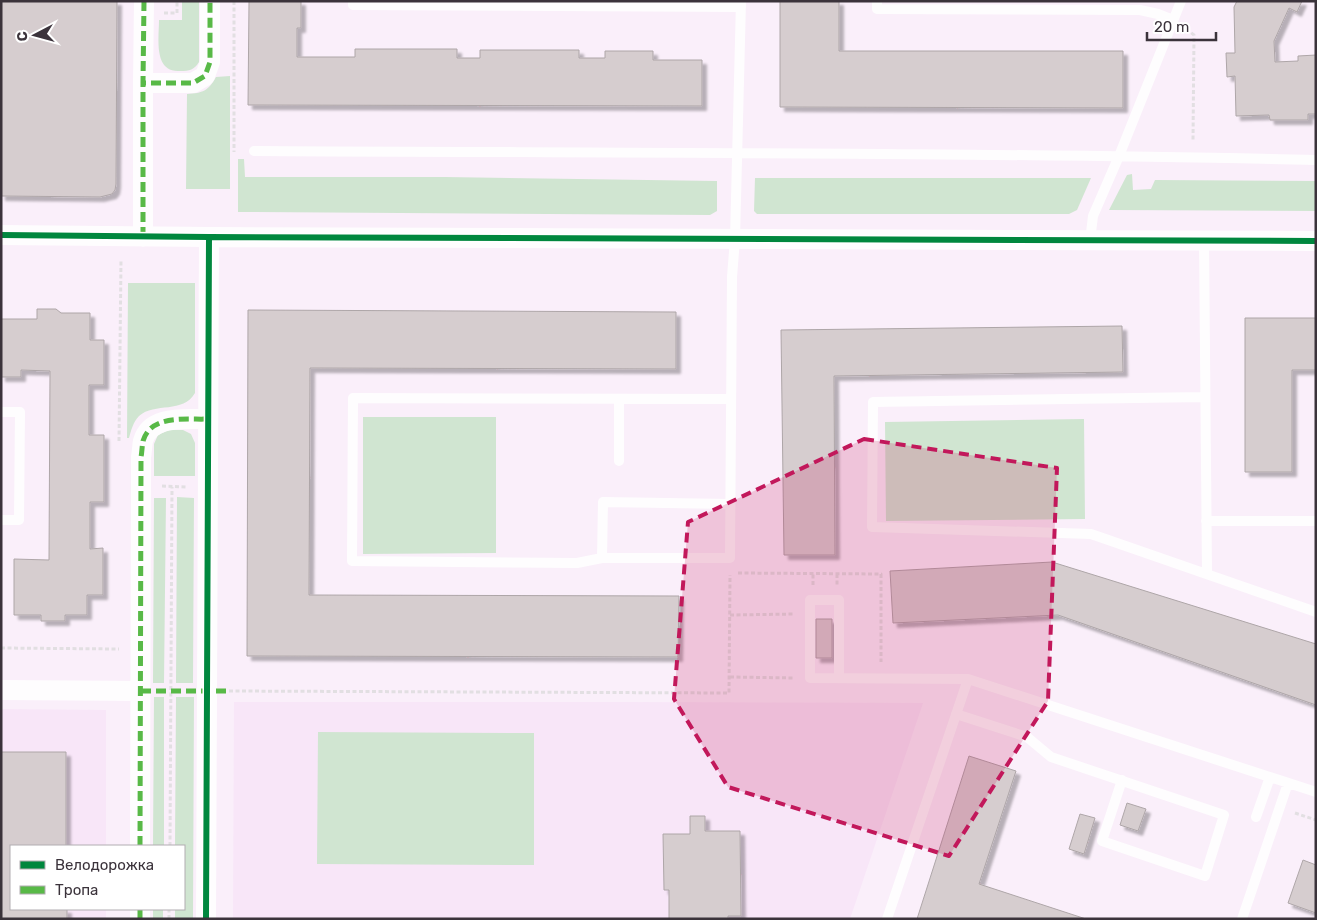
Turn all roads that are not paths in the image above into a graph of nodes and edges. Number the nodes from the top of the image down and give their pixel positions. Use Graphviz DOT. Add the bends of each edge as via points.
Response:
graph roads {
  1 [pos="210,1"];
  2 [pos="353,1"];
  3 [pos="877,1"];
  4 [pos="1181,1"];
  5 [pos="741,4"];
  6 [pos="150,7"];
  7 [pos="1173,20"];
  8 [pos="143,83"];
  9 [pos="254,151"];
  10 [pos="737,153"];
  11 [pos="1119,156"];
  12 [pos="1316,160"];
  13 [pos="1,235"];
  14 [pos="143,237"];
  15 [pos="209,237"];
  16 [pos="735,239"];
  17 [pos="1090,241"];
  18 [pos="1204,241"];
  19 [pos="1316,241"];
  20 [pos="1205,396"];
  21 [pos="620,399"];
  22 [pos="731,399"];
  23 [pos="1,412"];
  24 [pos="208,419"];
  25 [pos="619,461"];
  26 [pos="730,504"];
  27 [pos="1,520"];
  28 [pos="1316,520"];
  29 [pos="1206,521"];
  30 [pos="602,558"];
  31 [pos="1207,573"];
  32 [pos="1316,612"];
  33 [pos="839,678"];
  34 [pos="968,679"];
  35 [pos="1,690"];
  36 [pos="141,691"];
  37 [pos="956,714"];
  38 [pos="1270,777"];
  39 [pos="1122,780"];
  40 [pos="1288,783"];
  41 [pos="1316,792"];
  42 [pos="1256,817"];
  43 [pos="140,845"];
  44 [pos="206,919"];
  45 [pos="887,919"];
  46 [pos="1242,919"];
  1 -- 8 [label="street" via="210,62 205,76 193,83"];
  2 -- 5 [label="lane" via="353,5"];
  3 -- 7 [label="lane" via="877,9 1140,10"];
  4 -- 7 [label="lane"];
  5 -- 10 [label="lane"];
  6 -- 8 [label="street"];
  7 -- 11 [label="lane"];
  8 -- 14 [label="street"];
  9 -- 10 [label="lane"];
  10 -- 11 [label="lane"];
  10 -- 16 [label="lane"];
  11 -- 12 [label="lane"];
  11 -- 17 [label="lane" via="1093,216"];
  13 -- 14 [label="street"];
  14 -- 15 [label="street"];
  15 -- 16 [label="street"];
  15 -- 24 [label="street"];
  16 -- 17 [label="street"];
  16 -- 22 [label="lane"];
  17 -- 18 [label="street"];
  18 -- 19 [label="street"];
  18 -- 20 [label="lane"];
  20 -- 29 [label="lane"];
  20 -- 31 [label="lane" via="873,402 872,527 1091,534"];
  21 -- 22 [label="lane"];
  21 -- 25 [label="lane"];
  21 -- 30 [label="lane" via="353,398 352,561 577,563"];
  22 -- 26 [label="lane"];
  23 -- 27 [label="lane" via="20,412 20,422 19,520"];
  24 -- 36 [label="street" via="163,421 151,427 143,440"];
  24 -- 44 [label="street"];
  26 -- 30 [label="lane" via="730,558"];
  26 -- 30 [label="lane" via="603,502"];
  28 -- 29 [label="lane"];
  29 -- 31 [label="lane"];
  31 -- 32 [label="lane"];
  33 -- 33 [label="lane" via="839,600 810,600 810,678"];
  33 -- 34 [label="lane"];
  34 -- 37 [label="lane"];
  34 -- 38 [label="lane"];
  35 -- 36 [label="street"];
  36 -- 43 [label="street"];
  37 -- 39 [label="lane" via="1027,736 1051,757"];
  37 -- 45 [label="lane"];
  38 -- 40 [label="lane"];
  38 -- 42 [label="lane"];
  39 -- 39 [label="lane" via="1224,815 1205,876 1102,841"];
  40 -- 41 [label="lane"];
  40 -- 46 [label="lane"];
}
